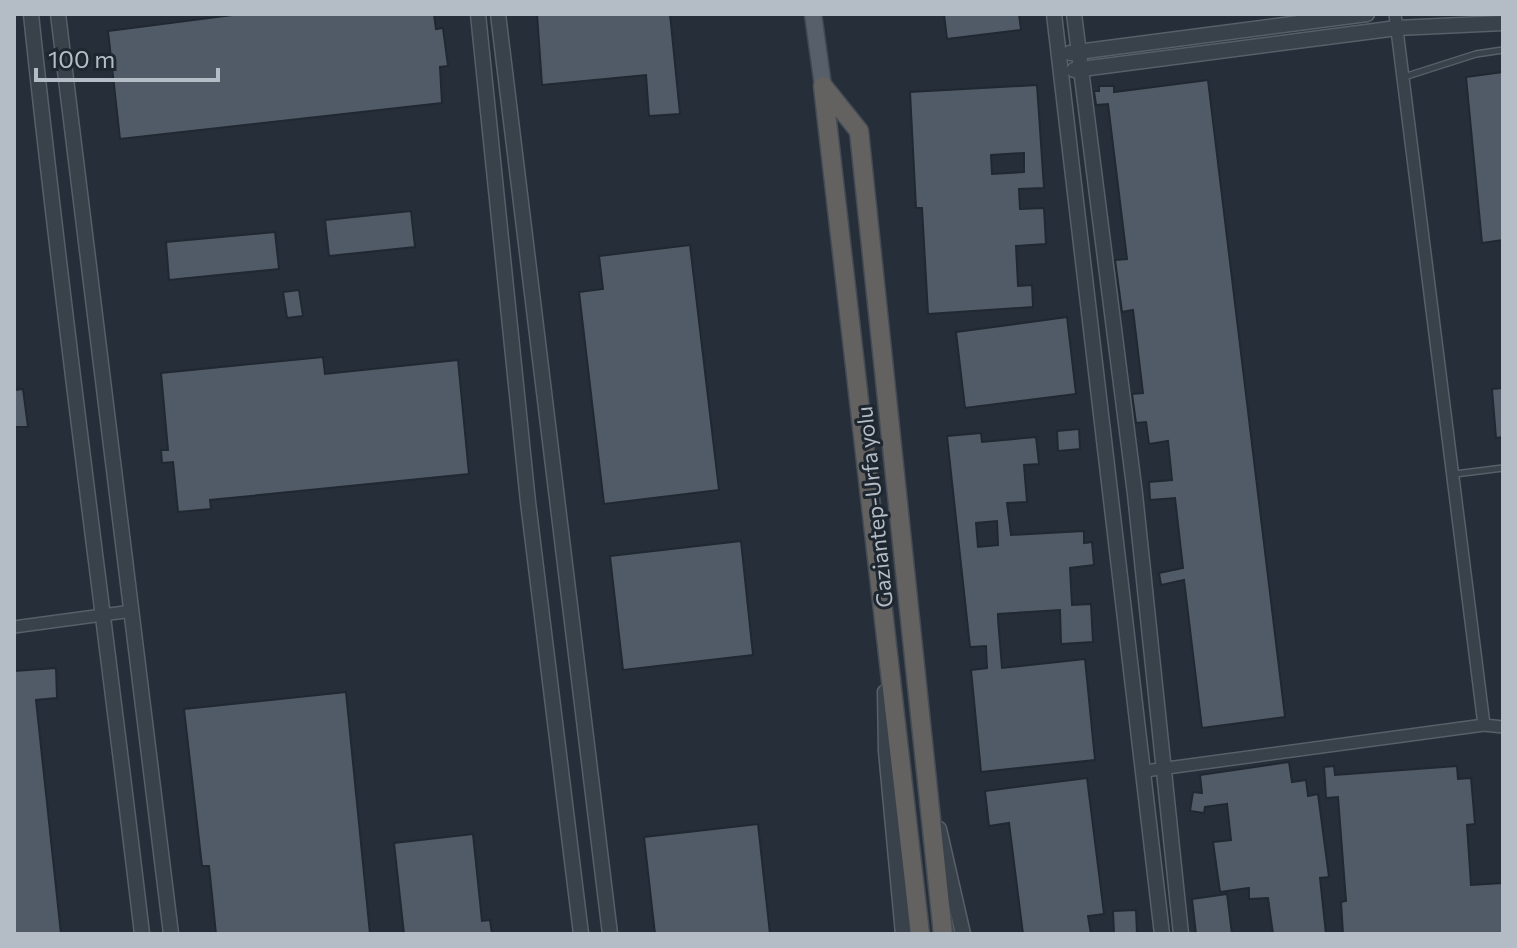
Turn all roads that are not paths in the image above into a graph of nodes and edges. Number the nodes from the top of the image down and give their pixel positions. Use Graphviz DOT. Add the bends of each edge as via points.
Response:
graph roads {
  1 [pos="31,14"];
  2 [pos="58,14"];
  3 [pos="478,14"];
  4 [pos="498,14"];
  5 [pos="813,14"];
  6 [pos="1054,14"];
  7 [pos="1074,14"];
  8 [pos="1367,14"];
  9 [pos="1396,21"];
  10 [pos="1503,23"];
  11 [pos="1503,50"];
  12 [pos="1078,52"];
  13 [pos="1059,55"];
  14 [pos="1081,68"];
  15 [pos="1062,72"];
  16 [pos="1403,78"];
  17 [pos="823,86"];
  18 [pos="1502,468"];
  19 [pos="1454,474"];
  20 [pos="1503,476"];
  21 [pos="132,611"];
  22 [pos="105,616"];
  23 [pos="884,623"];
  24 [pos="14,627"];
  25 [pos="1484,725"];
  26 [pos="1503,727"];
  27 [pos="1163,769"];
  28 [pos="1145,771"];
  29 [pos="926,775"];
  30 [pos="142,934"];
  31 [pos="171,934"];
  32 [pos="581,934"];
  33 [pos="610,934"];
  34 [pos="903,934"];
  35 [pos="920,934"];
  36 [pos="943,934"];
  37 [pos="963,934"];
  38 [pos="1162,934"];
  39 [pos="1181,934"];
  1 -- 22 [label="street"];
  2 -- 21 [label="street"];
  3 -- 32 [label="street" via="528,502"];
  4 -- 33 [label="street"];
  5 -- 17 [label="main road, Gaziantep-Urfa yolu"];
  6 -- 13 [label="street"];
  7 -- 12 [label="street"];
  8 -- 12 [label="street"];
  9 -- 10 [label="street"];
  9 -- 14 [label="street"];
  9 -- 16 [label="street"];
  11 -- 16 [label="lane"];
  12 -- 13 [label="street"];
  12 -- 14 [label="street"];
  13 -- 15 [label="street"];
  14 -- 15 [label="street"];
  14 -- 27 [label="street" via="1135,494"];
  15 -- 28 [label="street"];
  16 -- 19 [label="street"];
  17 -- 23 [label="highway, Gaziantep-Urfa yolu"];
  17 -- 29 [label="highway, Gaziantep-Urfa yolu" via="859,131"];
  18 -- 19 [label="lane"];
  18 -- 20 [label="lane"];
  19 -- 25 [label="street"];
  21 -- 22 [label="street"];
  21 -- 31 [label="street"];
  22 -- 24 [label="street"];
  22 -- 30 [label="street"];
  23 -- 34 [label="street" via="886,751"];
  23 -- 35 [label="highway, Gaziantep-Urfa yolu"];
  25 -- 26 [label="street"];
  25 -- 27 [label="street"];
  27 -- 28 [label="street"];
  27 -- 39 [label="street"];
  28 -- 38 [label="street"];
  29 -- 36 [label="highway, Gaziantep-Urfa yolu"];
  29 -- 37 [label="street"];
}
